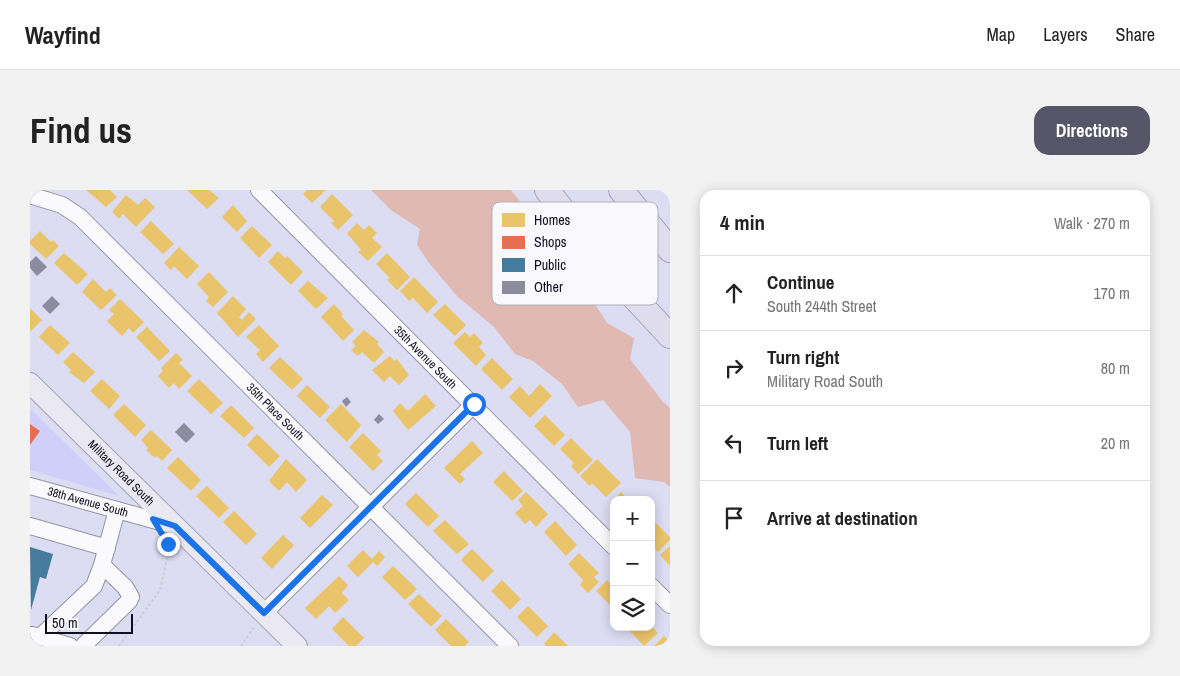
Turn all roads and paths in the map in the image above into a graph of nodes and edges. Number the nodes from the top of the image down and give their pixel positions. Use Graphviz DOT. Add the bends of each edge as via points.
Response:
graph roads {
  1 [pos="259,190"];
  2 [pos="547,190"];
  3 [pos="622,190"];
  4 [pos="30,195"];
  5 [pos="556,202"];
  6 [pos="632,202"];
  7 [pos="658,235"];
  8 [pos="670,250"];
  9 [pos="641,305"];
  10 [pos="670,336"];
  11 [pos="30,383"];
  12 [pos="474,404"];
  13 [pos="30,486"];
  14 [pos="371,507"];
  15 [pos="117,510"];
  16 [pos="153,519"];
  17 [pos="30,526"];
  18 [pos="175,526"];
  19 [pos="610,543"];
  20 [pos="107,548"];
  21 [pos="102,565"];
  22 [pos="655,590"];
  23 [pos="670,605"];
  24 [pos="264,613"];
  25 [pos="35,636"];
  26 [pos="70,646"];
  27 [pos="83,646"];
  28 [pos="120,646"];
  29 [pos="242,646"];
  30 [pos="297,646"];
  31 [pos="510,646"];
  1 -- 12 [label="street, 35th Avenue South"];
  2 -- 5 [label="highway"];
  3 -- 6 [label="highway"];
  4 -- 14 [label="street, 35th Place South" via="44,197 80,217"];
  7 -- 8 [label="highway"];
  9 -- 10 [label="highway"];
  11 -- 18 [label="main road, Military Road South"];
  12 -- 14 [label="street"];
  12 -- 19 [label="street, 35th Avenue South"];
  13 -- 15 [label="street, 38th Avenue South"];
  14 -- 24 [label="street"];
  14 -- 31 [label="street, 35th Place South"];
  15 -- 16 [label="street, 38th Avenue South"];
  15 -- 20 [label="street"];
  16 -- 18 [label="street, 38th Avenue South"];
  16 -- 28 [label="path" via="168,544 160,590"];
  17 -- 20 [label="street"];
  18 -- 24 [label="main road, Military Road South"];
  20 -- 21 [label="street"];
  21 -- 25 [label="street" via="94,586"];
  21 -- 27 [label="street" via="131,597"];
  22 -- 23 [label="street"];
  24 -- 29 [label="path"];
  24 -- 30 [label="main road, Military Road South"];
  25 -- 26 [label="street"];
}
